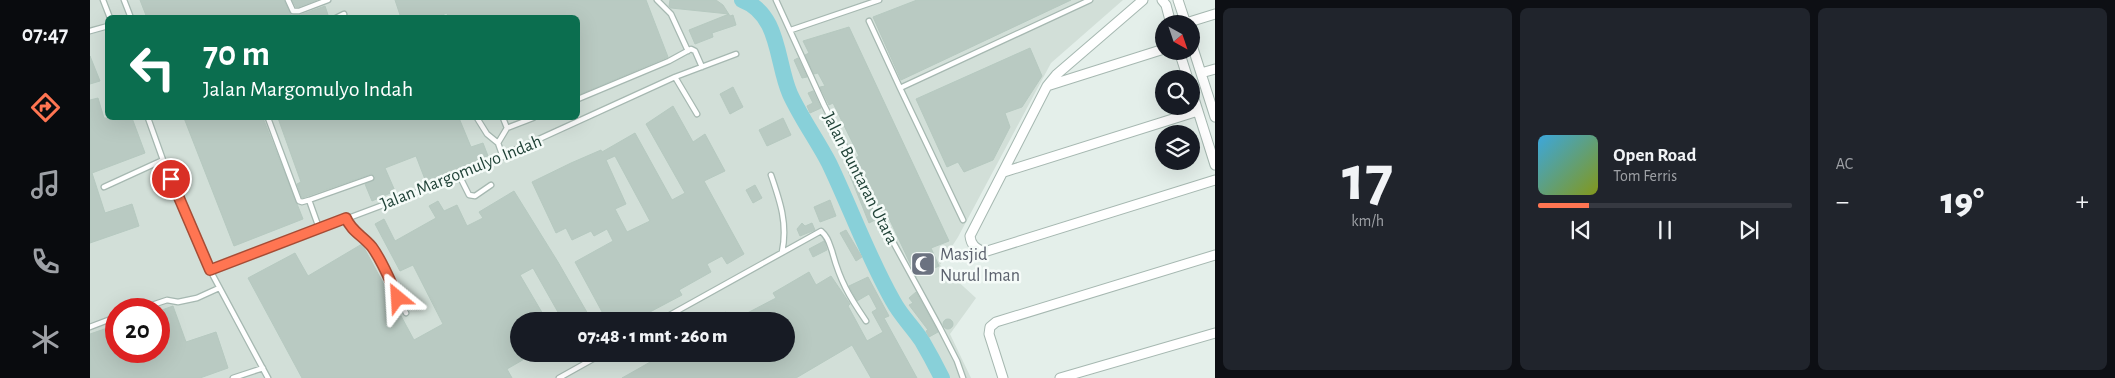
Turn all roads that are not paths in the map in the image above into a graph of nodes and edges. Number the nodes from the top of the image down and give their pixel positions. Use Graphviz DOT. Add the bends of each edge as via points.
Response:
graph roads {
  1 [pos="103,0"];
  2 [pos="124,0"];
  3 [pos="288,0"];
  4 [pos="328,0"];
  5 [pos="657,0"];
  6 [pos="776,0"];
  7 [pos="880,0"];
  8 [pos="1090,0"];
  9 [pos="1143,0"];
  10 [pos="1162,0"];
  11 [pos="1178,0"];
  12 [pos="1215,14"];
  13 [pos="109,15"];
  14 [pos="130,15"];
  15 [pos="1169,15"];
  16 [pos="1183,15"];
  17 [pos="1200,19"];
  18 [pos="869,21"];
  19 [pos="105,27"];
  20 [pos="791,30"];
  21 [pos="90,31"];
  22 [pos="688,51"];
  23 [pos="1155,52"];
  24 [pos="736,54"];
  25 [pos="1197,60"];
  26 [pos="702,67"];
  27 [pos="1215,68"];
  28 [pos="1201,73"];
  29 [pos="675,77"];
  30 [pos="1047,86"];
  31 [pos="900,88"];
  32 [pos="580,98"];
  33 [pos="697,114"];
  34 [pos="1185,115"];
  35 [pos="1199,115"];
  36 [pos="1215,117"];
  37 [pos="149,120"];
  38 [pos="269,120"];
  39 [pos="478,120"];
  40 [pos="504,120"];
  41 [pos="528,120"];
  42 [pos="507,128"];
  43 [pos="498,143"];
  44 [pos="503,156"];
  45 [pos="163,160"];
  46 [pos="1215,165"];
  47 [pos="1004,172"];
  48 [pos="459,175"];
  49 [pos="770,175"];
  50 [pos="371,178"];
  51 [pos="1215,180"];
  52 [pos="491,185"];
  53 [pos="104,187"];
  54 [pos="310,200"];
  55 [pos="346,218"];
  56 [pos="963,220"];
  57 [pos="319,228"];
  58 [pos="782,252"];
  59 [pos="1215,255"];
  60 [pos="210,270"];
  61 [pos="219,288"];
  62 [pos="170,301"];
  63 [pos="675,312"];
  64 [pos="406,313"];
  65 [pos="105,321"];
  66 [pos="866,322"];
  67 [pos="90,327"];
  68 [pos="1215,333"];
  69 [pos="588,362"];
  70 [pos="263,368"];
  71 [pos="233,378"];
  72 [pos="268,378"];
  73 [pos="559,378"];
  74 [pos="963,378"];
  75 [pos="1003,378"];
  76 [pos="1060,378"];
  1 -- 13 [label="lane"];
  2 -- 14 [label="lane"];
  3 -- 4 [label="lane" via="293,12"];
  5 -- 22 [label="lane" via="672,14"];
  6 -- 20 [label="lane, Jalan Buntaran Utara"];
  7 -- 20 [label="lane"];
  8 -- 31 [label="lane"];
  9 -- 30 [label="street"];
  10 -- 15 [label="street"];
  11 -- 16 [label="street"];
  12 -- 17 [label="street"];
  18 -- 31 [label="lane"];
  19 -- 21 [label="lane"];
  20 -- 74 [label="lane, Jalan Buntaran Utara" via="824,105"];
  22 -- 26 [label="lane" via="693,50"];
  22 -- 32 [label="lane"];
  23 -- 30 [label="street"];
  24 -- 26 [label="lane, Jalan Margomulyo Indah"];
  25 -- 28 [label="street"];
  26 -- 29 [label="lane, Jalan Margomulyo Indah"];
  27 -- 28 [label="street"];
  28 -- 36 [label="street"];
  29 -- 33 [label="lane"];
  29 -- 44 [label="lane, Jalan Margomulyo Indah"];
  30 -- 47 [label="street"];
  31 -- 56 [label="lane"];
  34 -- 47 [label="street"];
  35 -- 46 [label="street"];
  37 -- 45 [label="lane"];
  38 -- 54 [label="lane" via="299,201"];
  39 -- 43 [label="lane"];
  40 -- 42 [label="lane"];
  41 -- 42 [label="lane"];
  42 -- 43 [label="lane"];
  43 -- 44 [label="lane"];
  44 -- 48 [label="lane, Jalan Margomulyo Indah"];
  45 -- 53 [label="lane"];
  45 -- 60 [label="lane"];
  47 -- 51 [label="street" via="970,236 976,249 984,252"];
  48 -- 52 [label="lane" via="469,195 475,196"];
  48 -- 55 [label="lane, Jalan Margomulyo Indah"];
  49 -- 58 [label="lane" via="784,216"];
  50 -- 54 [label="lane"];
  54 -- 57 [label="lane"];
  55 -- 57 [label="lane, Jalan Margomulyo Indah"];
  55 -- 64 [label="lane" via="350,228 360,233 372,247"];
  57 -- 60 [label="lane, Jalan Margomulyo Indah"];
  58 -- 63 [label="lane"];
  58 -- 66 [label="lane" via="817,232 825,234 846,293"];
  59 -- 75 [label="street" via="996,322 990,327 989,334"];
  60 -- 61 [label="lane"];
  61 -- 62 [label="lane" via="197,298"];
  61 -- 70 [label="lane"];
  65 -- 67 [label="lane"];
  68 -- 76 [label="street"];
  69 -- 73 [label="lane"];
  70 -- 71 [label="lane"];
  70 -- 72 [label="lane"];
}
